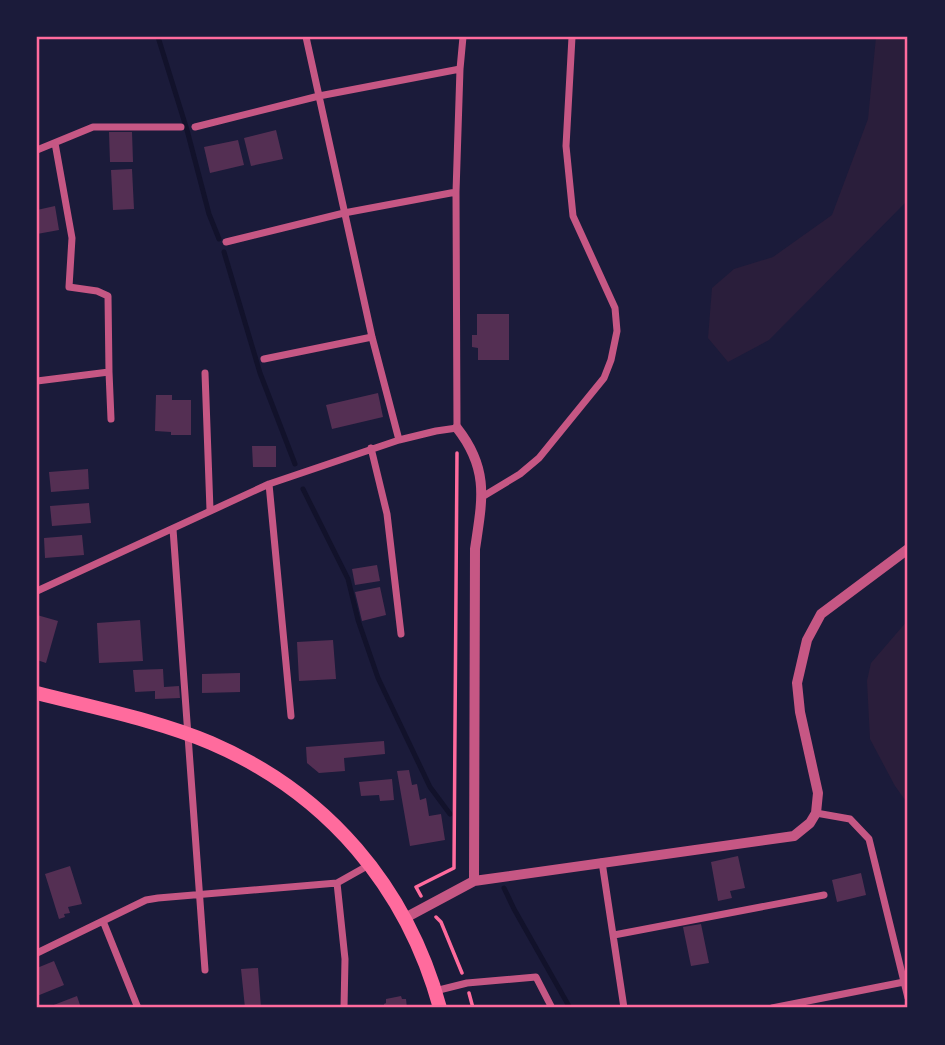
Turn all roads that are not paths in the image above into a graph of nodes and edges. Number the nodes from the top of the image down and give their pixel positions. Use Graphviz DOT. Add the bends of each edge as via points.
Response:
graph roads {
  1 [pos="306,37"];
  2 [pos="463,37"];
  3 [pos="572,37"];
  4 [pos="460,69"];
  5 [pos="319,96"];
  6 [pos="181,127"];
  7 [pos="195,127"];
  8 [pos="55,143"];
  9 [pos="37,150"];
  10 [pos="456,192"];
  11 [pos="344,213"];
  12 [pos="226,242"];
  13 [pos="372,337"];
  14 [pos="264,359"];
  15 [pos="110,372"];
  16 [pos="205,373"];
  17 [pos="37,381"];
  18 [pos="111,419"];
  19 [pos="457,428"];
  20 [pos="399,440"];
  21 [pos="371,448"];
  22 [pos="269,484"];
  23 [pos="482,497"];
  24 [pos="211,510"];
  25 [pos="173,529"];
  26 [pos="908,549"];
  27 [pos="37,591"];
  28 [pos="401,634"];
  29 [pos="37,693"];
  30 [pos="291,716"];
  31 [pos="189,735"];
  32 [pos="816,813"];
  33 [pos="603,862"];
  34 [pos="370,865"];
  35 [pos="474,881"];
  36 [pos="337,883"];
  37 [pos="199,895"];
  38 [pos="824,895"];
  39 [pos="405,918"];
  40 [pos="103,921"];
  41 [pos="614,934"];
  42 [pos="37,953"];
  43 [pos="205,970"];
  44 [pos="904,982"];
  45 [pos="435,991"];
  46 [pos="908,998"];
  47 [pos="138,1008"];
  48 [pos="344,1008"];
  49 [pos="440,1008"];
  50 [pos="552,1008"];
  51 [pos="624,1008"];
  52 [pos="772,1008"];
  1 -- 5 [label="street"];
  2 -- 4 [label="street"];
  3 -- 23 [label="street" via="566,146 573,216 615,309 617,331 604,378 539,458"];
  4 -- 5 [label="street"];
  4 -- 10 [label="street"];
  5 -- 7 [label="street"];
  5 -- 11 [label="street"];
  6 -- 8 [label="street" via="93,127"];
  8 -- 9 [label="street"];
  8 -- 15 [label="street" via="72,238 69,288 108,296"];
  10 -- 11 [label="street"];
  10 -- 19 [label="street"];
  11 -- 12 [label="street"];
  11 -- 13 [label="street"];
  13 -- 14 [label="street"];
  13 -- 20 [label="street"];
  15 -- 17 [label="street"];
  15 -- 18 [label="street"];
  16 -- 24 [label="street"];
  19 -- 20 [label="street"];
  19 -- 23 [label="street" via="479,471"];
  20 -- 21 [label="street"];
  21 -- 22 [label="street"];
  21 -- 28 [label="street" via="387,514"];
  22 -- 24 [label="street"];
  22 -- 30 [label="street"];
  23 -- 35 [label="street" via="475,549"];
  24 -- 25 [label="street"];
  25 -- 27 [label="street"];
  25 -- 31 [label="street"];
  26 -- 32 [label="street" via="821,614 807,640 797,683 818,793"];
  29 -- 31 [label="main road"];
  31 -- 34 [label="main road" via="230,752 297,793"];
  31 -- 37 [label="street"];
  32 -- 33 [label="street" via="794,836"];
  32 -- 44 [label="street" via="850,819 869,839"];
  33 -- 35 [label="street"];
  33 -- 41 [label="street"];
  34 -- 36 [label="street"];
  34 -- 39 [label="main road"];
  35 -- 39 [label="street"];
  36 -- 37 [label="street"];
  36 -- 48 [label="street" via="345,959"];
  37 -- 40 [label="street" via="146,900"];
  37 -- 43 [label="street"];
  38 -- 41 [label="street"];
  39 -- 45 [label="main road"];
  40 -- 42 [label="street"];
  40 -- 47 [label="street"];
  41 -- 51 [label="street"];
  44 -- 46 [label="street"];
  44 -- 52 [label="street"];
  45 -- 49 [label="main road"];
  45 -- 50 [label="street" via="467,983 536,977"];
}
